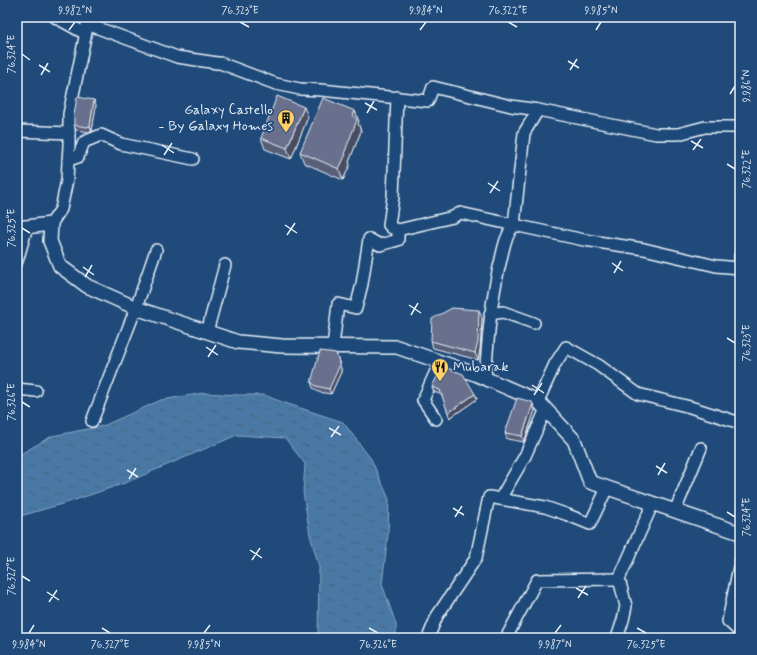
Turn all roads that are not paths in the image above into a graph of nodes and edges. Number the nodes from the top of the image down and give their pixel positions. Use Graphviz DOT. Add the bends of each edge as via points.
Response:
graph roads {
  1 [pos="56,17"];
  2 [pos="87,25"];
  3 [pos="397,97"];
  4 [pos="538,110"];
  5 [pos="740,127"];
  6 [pos="17,131"];
  7 [pos="69,133"];
  8 [pos="193,159"];
  9 [pos="68,160"];
  10 [pos="51,224"];
  11 [pos="514,225"];
  12 [pos="22,228"];
  13 [pos="398,230"];
  14 [pos="156,250"];
  15 [pos="740,256"];
  16 [pos="17,261"];
  17 [pos="740,263"];
  18 [pos="225,264"];
  19 [pos="740,268"];
  20 [pos="136,308"];
  21 [pos="490,314"];
  22 [pos="534,323"];
  23 [pos="207,332"];
  24 [pos="333,346"];
  25 [pos="440,362"];
  26 [pos="485,378"];
  27 [pos="17,389"];
  28 [pos="36,391"];
  29 [pos="542,405"];
  30 [pos="436,419"];
  31 [pos="92,421"];
  32 [pos="740,423"];
  33 [pos="701,448"];
  34 [pos="607,488"];
  35 [pos="500,499"];
  36 [pos="653,503"];
  37 [pos="676,511"];
  38 [pos="740,533"];
  39 [pos="740,562"];
  40 [pos="619,579"];
  41 [pos="740,632"];
  42 [pos="428,638"];
  43 [pos="506,638"];
  44 [pos="617,638"];
  1 -- 2 [label="street"];
  2 -- 3 [label="street" via="178,57 220,63 276,84 300,89"];
  2 -- 7 [label="street" via="69,114"];
  3 -- 4 [label="street" via="428,101 433,87"];
  3 -- 13 [label="street" via="393,197 389,225"];
  4 -- 5 [label="street" via="656,134 678,134 705,126"];
  4 -- 11 [label="street" via="524,133"];
  6 -- 7 [label="street"];
  7 -- 9 [label="street"];
  8 -- 9 [label="street" via="120,144 102,135 84,142 78,156"];
  9 -- 10 [label="street" via="61,209"];
  10 -- 12 [label="street"];
  10 -- 20 [label="street" via="50,241 60,266 87,286"];
  11 -- 13 [label="street" via="460,213 453,217"];
  11 -- 19 [label="street" via="584,240 644,249 703,264"];
  11 -- 21 [label="street" via="507,234"];
  12 -- 16 [label="street"];
  13 -- 24 [label="street" via="398,240 380,245 369,239 356,308 338,304"];
  14 -- 20 [label="street"];
  15 -- 17 [label="street"];
  18 -- 23 [label="street"];
  20 -- 23 [label="street"];
  20 -- 31 [label="street"];
  21 -- 22 [label="street" via="503,312"];
  21 -- 26 [label="street"];
  23 -- 24 [label="street" via="238,342 282,346"];
  24 -- 25 [label="street" via="397,347"];
  25 -- 26 [label="street"];
  25 -- 30 [label="street" via="423,400"];
  26 -- 29 [label="street"];
  27 -- 28 [label="street"];
  29 -- 32 [label="street" via="555,364 566,347 598,365 638,394"];
  29 -- 34 [label="street" via="574,440 590,482"];
  29 -- 35 [label="street" via="525,456"];
  33 -- 37 [label="street"];
  34 -- 35 [label="street" via="590,524 556,510"];
  34 -- 36 [label="street"];
  35 -- 42 [label="street" via="489,497 476,558 438,616"];
  36 -- 37 [label="street"];
  36 -- 40 [label="street"];
  37 -- 38 [label="street"];
  39 -- 41 [label="street" via="728,621"];
  40 -- 43 [label="street" via="537,580"];
  40 -- 44 [label="street" via="626,606"];
}
